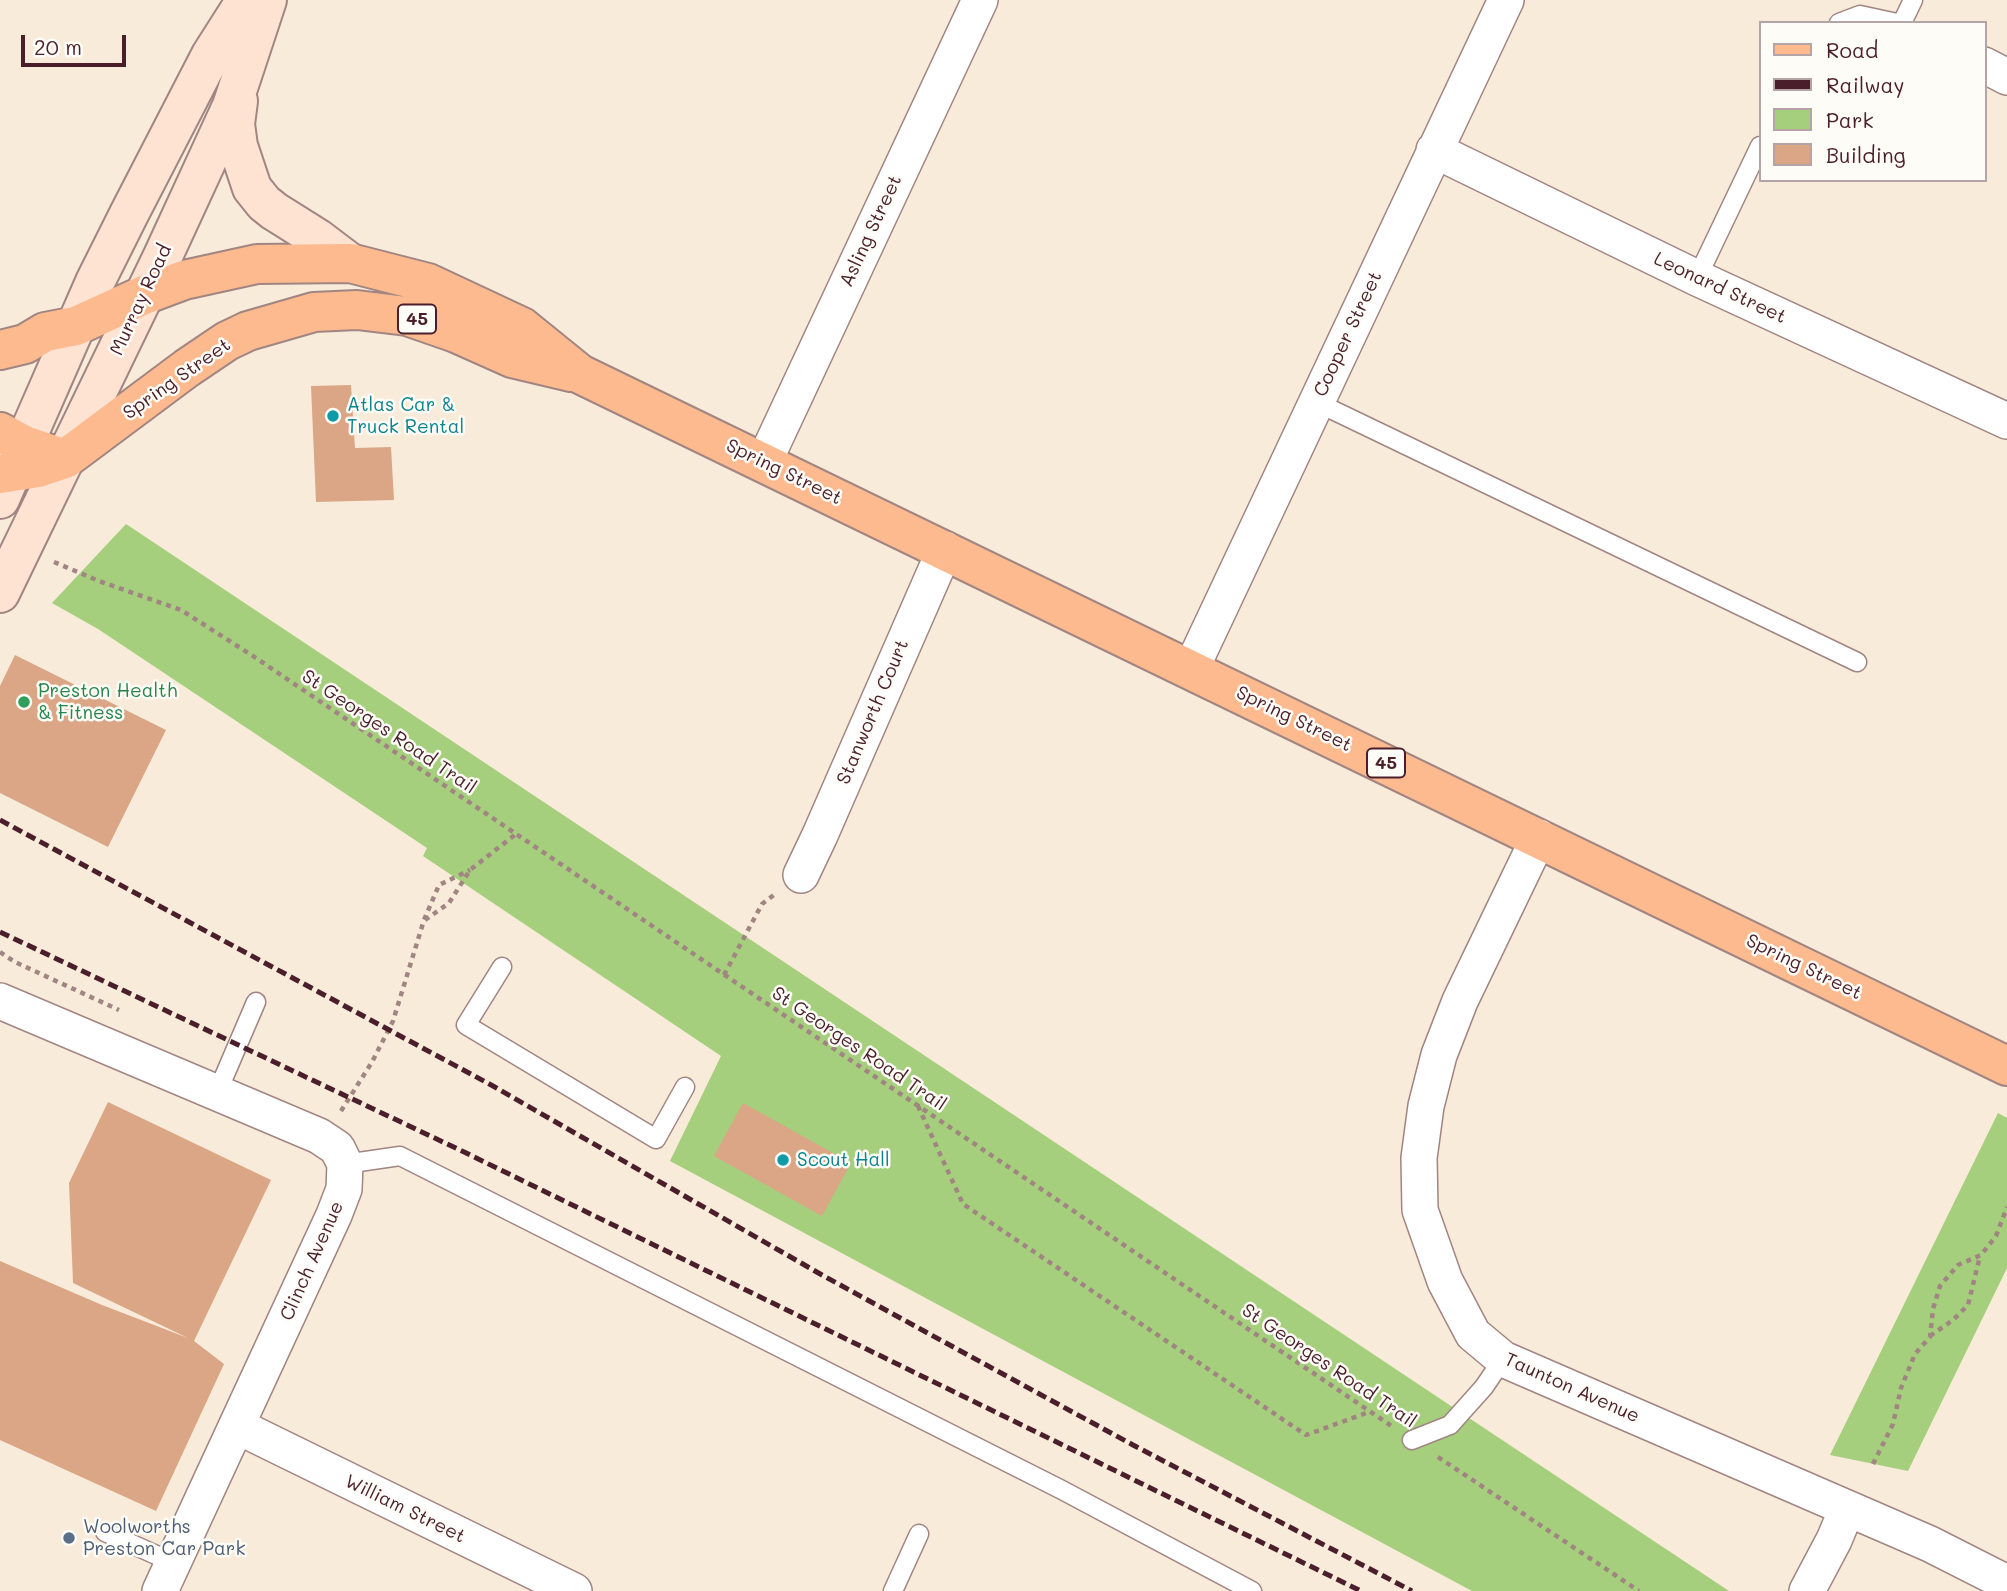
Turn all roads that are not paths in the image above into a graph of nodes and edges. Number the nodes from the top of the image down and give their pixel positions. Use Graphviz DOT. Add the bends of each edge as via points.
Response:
graph roads {
  1 [pos="246,0"];
  2 [pos="267,0"];
  3 [pos="979,0"];
  4 [pos="1506,0"];
  5 [pos="1913,0"];
  6 [pos="1844,21"];
  7 [pos="1889,21"];
  8 [pos="1900,21"];
  9 [pos="1986,66"];
  10 [pos="2007,77"];
  11 [pos="241,85"];
  12 [pos="1434,150"];
  13 [pos="1758,150"];
  14 [pos="350,263"];
  15 [pos="1697,278"];
  16 [pos="144,295"];
  17 [pos="76,326"];
  18 [pos="0,350"];
  19 [pos="580,374"];
  20 [pos="1316,402"];
  21 [pos="2007,421"];
  22 [pos="65,459"];
  23 [pos="764,462"];
  24 [pos="7,465"];
  25 [pos="945,549"];
  26 [pos="0,593"];
  27 [pos="1857,662"];
  28 [pos="1191,669"];
  29 [pos="1539,837"];
  30 [pos="800,875"];
  31 [pos="502,967"];
  32 [pos="0,1001"];
  33 [pos="256,1002"];
  34 [pos="2007,1066"];
  35 [pos="685,1087"];
  36 [pos="218,1093"];
  37 [pos="345,1164"];
  38 [pos="1503,1359"];
  39 [pos="237,1426"];
  40 [pos="1412,1440"];
  41 [pos="1847,1509"];
  42 [pos="105,1532"];
  43 [pos="919,1534"];
  44 [pos="167,1577"];
  45 [pos="2007,1583"];
  46 [pos="574,1591"];
  47 [pos="893,1591"];
  48 [pos="1252,1591"];
  49 [pos="1807,1591"];
  1 -- 17 [label="main road" via="176,121"];
  2 -- 11 [label="main road, Murray Road"];
  3 -- 23 [label="street, Asling Street"];
  4 -- 12 [label="street, Cooper Street"];
  5 -- 8 [label="lane"];
  6 -- 7 [label="lane" via="1860,15"];
  9 -- 10 [label="street"];
  11 -- 14 [label="main road" via="236,135 252,188 264,203"];
  11 -- 16 [label="main road, Murray Road"];
  12 -- 15 [label="street, Leonard Street"];
  12 -- 20 [label="street, Cooper Street"];
  13 -- 15 [label="lane"];
  14 -- 16 [label="main road, Spring Street / 45" via="257,264"];
  14 -- 19 [label="main road, Spring Street / 45" via="428,283 522,327"];
  15 -- 21 [label="street, Leonard Street"];
  16 -- 17 [label="main road, 45"];
  16 -- 22 [label="main road, Murray Road"];
  17 -- 18 [label="main road, 45"];
  17 -- 24 [label="main road"];
  19 -- 22 [label="main road, Spring Street / 45" via="512,358 407,316 357,310 314,312 228,341"];
  19 -- 23 [label="main road, Spring Street / 45"];
  20 -- 27 [label="lane"];
  20 -- 28 [label="street, Cooper Street"];
  22 -- 24 [label="main road"];
  22 -- 26 [label="main road, Murray Road"];
  23 -- 25 [label="main road, Spring Street / 45"];
  25 -- 28 [label="main road, Spring Street / 45"];
  25 -- 30 [label="street, Stanworth Court"];
  28 -- 29 [label="main road, Spring Street / 45"];
  29 -- 34 [label="main road, Spring Street / 45"];
  29 -- 38 [label="street, Taunton Avenue" via="1439,1055 1419,1158 1420,1210 1445,1281 1473,1334"];
  31 -- 35 [label="lane" via="466,1025 656,1139"];
  32 -- 36 [label="street"];
  33 -- 36 [label="lane"];
  36 -- 37 [label="street" via="319,1136 337,1148"];
  37 -- 39 [label="street, Clinch Avenue" via="344,1189 334,1215"];
  37 -- 48 [label="lane" via="400,1156 1062,1490"];
  38 -- 40 [label="lane" via="1450,1425"];
  38 -- 41 [label="street, Taunton Avenue"];
  39 -- 44 [label="street, Clinch Avenue"];
  39 -- 46 [label="street, William Street"];
  41 -- 45 [label="street, Taunton Avenue"];
  41 -- 49 [label="street"];
  42 -- 44 [label="lane"];
  43 -- 47 [label="lane"];
}
